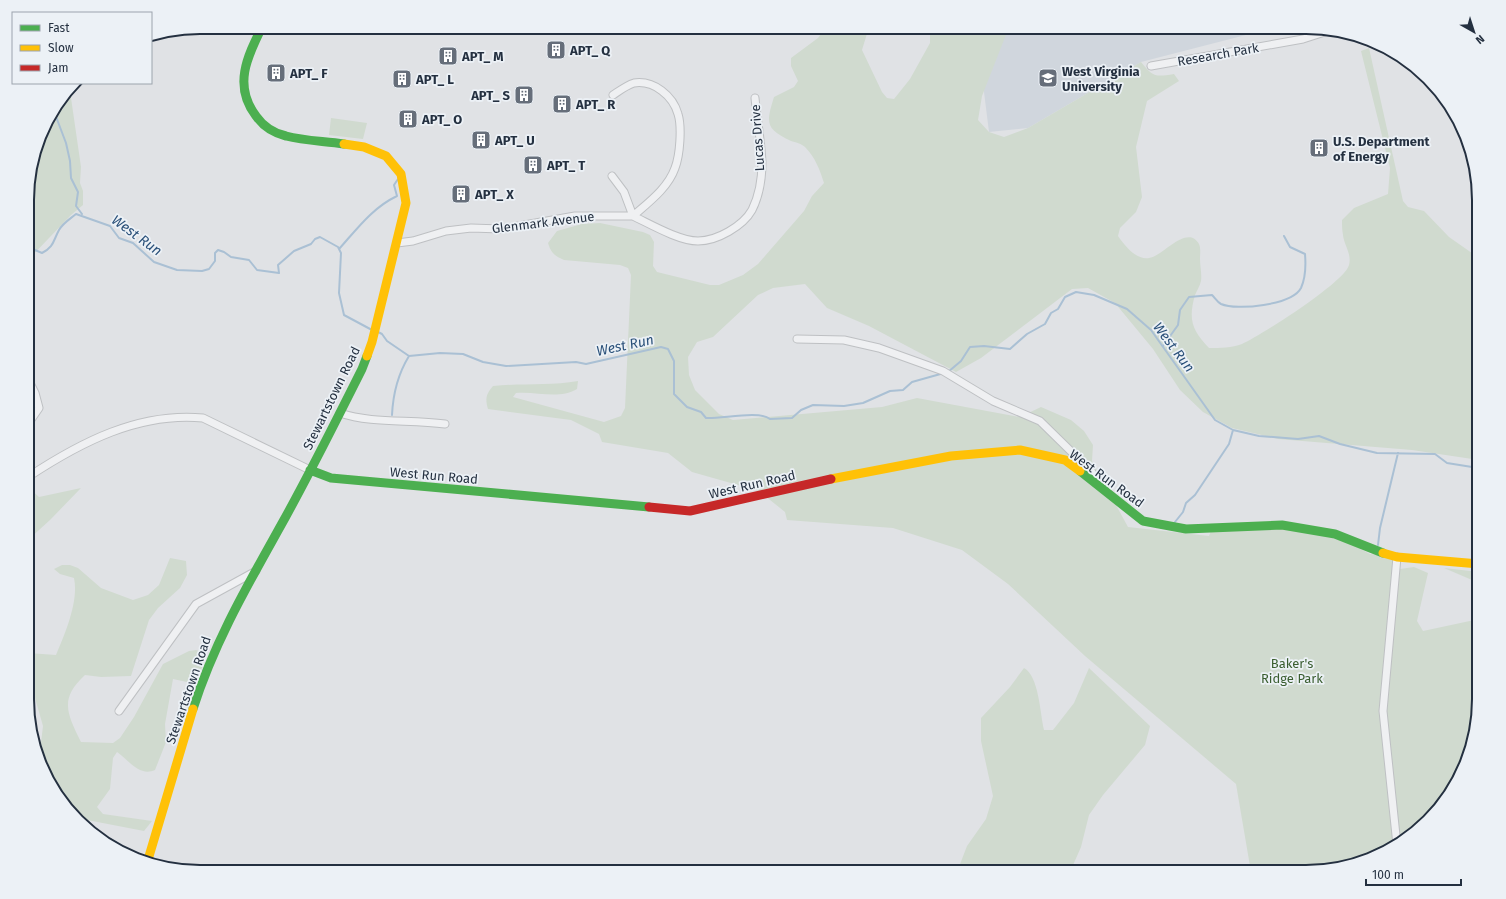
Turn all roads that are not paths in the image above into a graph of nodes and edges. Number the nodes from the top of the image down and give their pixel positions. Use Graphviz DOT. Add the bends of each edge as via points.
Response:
graph roads {
  1 [pos="259,34"];
  2 [pos="1318,34"];
  3 [pos="1151,66"];
  4 [pos="613,94"];
  5 [pos="755,98"];
  6 [pos="612,176"];
  7 [pos="633,216"];
  8 [pos="397,244"];
  9 [pos="796,339"];
  10 [pos="34,391"];
  11 [pos="340,413"];
  12 [pos="34,415"];
  13 [pos="445,424"];
  14 [pos="310,470"];
  15 [pos="34,472"];
  16 [pos="1103,489"];
  17 [pos="1397,557"];
  18 [pos="1472,563"];
  19 [pos="256,570"];
  20 [pos="119,711"];
  21 [pos="1396,838"];
  22 [pos="149,857"];
  1 -- 8 [label="street, Stewartstown Road" via="244,72 243,91 250,110 262,124 275,132 370,148 391,160 404,182 406,195"];
  2 -- 3 [label="street, Research Park"];
  4 -- 7 [label="street" via="634,83 650,84 663,89 678,113 680,143 675,168 660,192"];
  5 -- 7 [label="street, Lucas Drive" via="762,162 759,189 752,210 735,227 718,237 698,241 668,233"];
  6 -- 7 [label="street" via="624,192"];
  7 -- 8 [label="street, Glenmark Avenue" via="575,216 501,229 471,228 446,231"];
  8 -- 11 [label="street, Stewartstown Road" via="372,342"];
  9 -- 16 [label="street" via="844,340 879,348 943,371 993,401 1040,421 1091,471"];
  10 -- 12 [label="street" via="39,408"];
  11 -- 13 [label="street" via="382,420"];
  11 -- 14 [label="street, Stewartstown Road"];
  14 -- 15 [label="street, West Run Road" via="203,418 189,417 141,421 63,454"];
  14 -- 16 [label="street, West Run Road" via="331,478 690,511 832,479 951,456 1020,450 1065,460"];
  14 -- 19 [label="street, Stewartstown Road"];
  16 -- 17 [label="street, West Run Road" via="1143,521 1186,529 1282,525 1335,534"];
  17 -- 18 [label="street, West Run Road"];
  17 -- 21 [label="street" via="1383,711"];
  19 -- 20 [label="street" via="196,604"];
  19 -- 22 [label="street, Stewartstown Road" via="212,655"];
}
